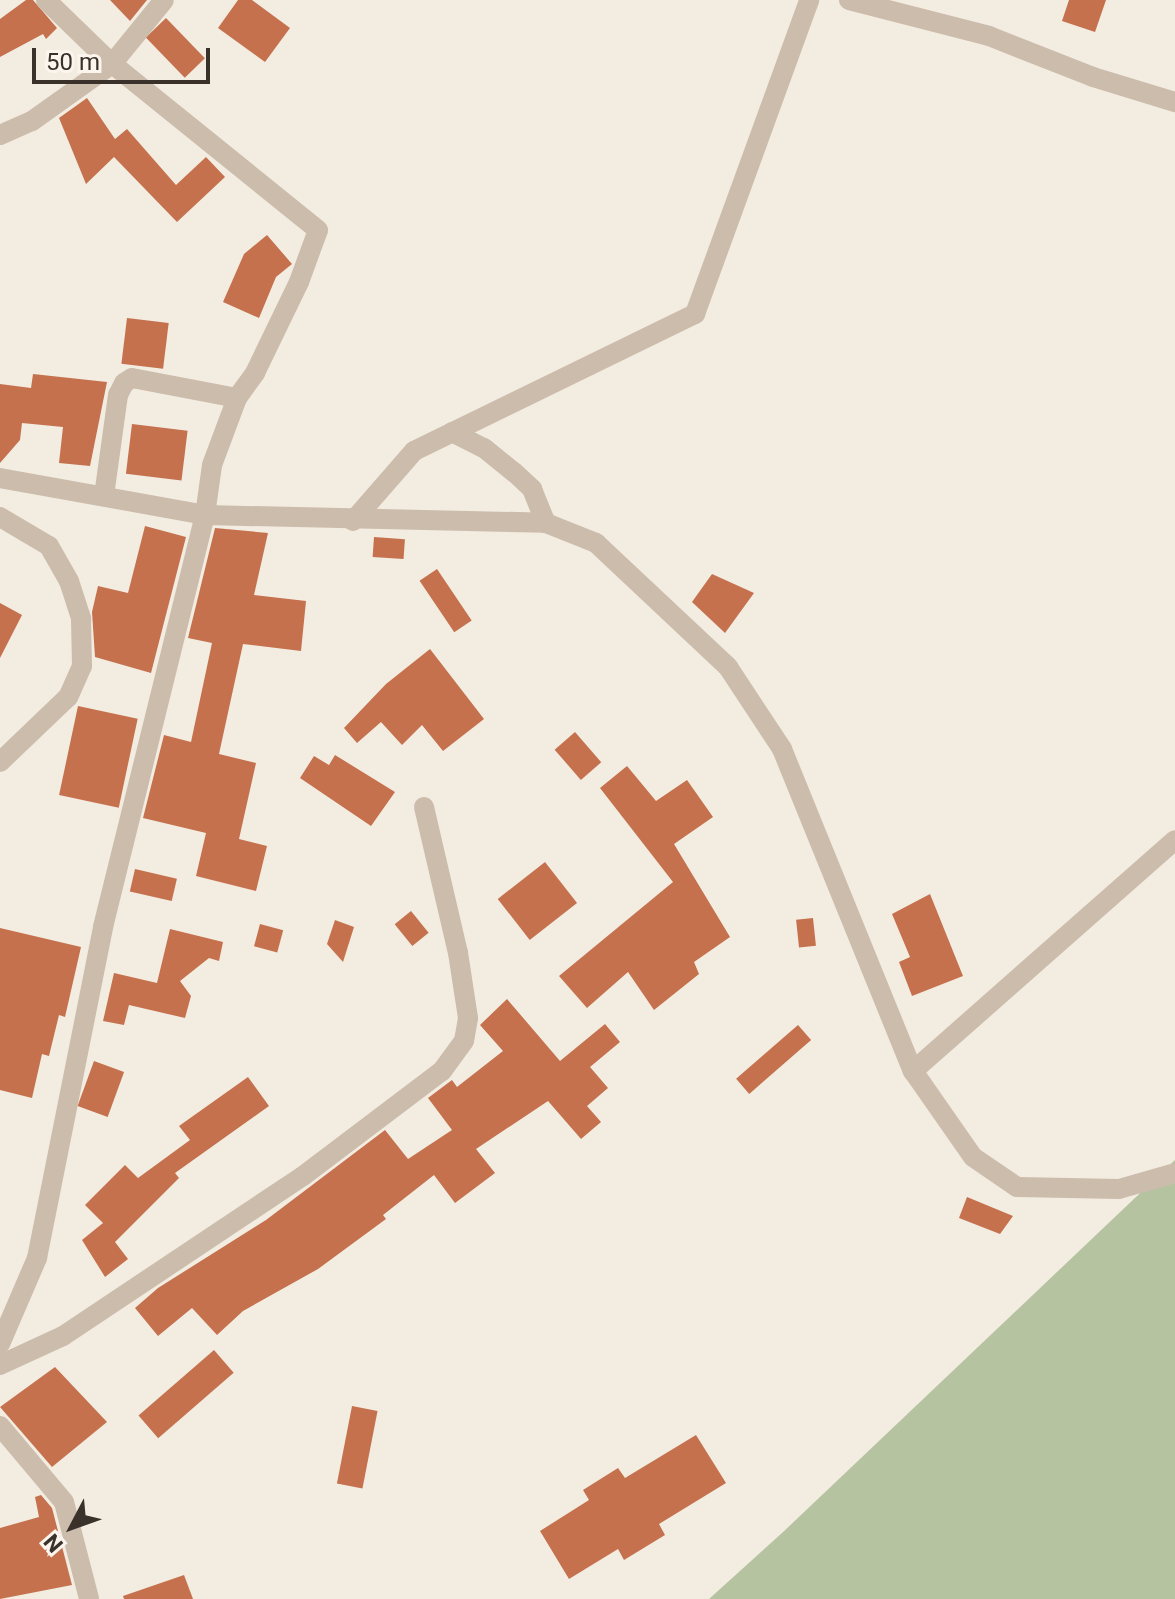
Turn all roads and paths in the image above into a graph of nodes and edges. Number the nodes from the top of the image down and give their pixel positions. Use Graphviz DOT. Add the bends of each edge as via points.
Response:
graph roads {
  1 [pos="46,0"];
  2 [pos="164,0"];
  3 [pos="809,0"];
  4 [pos="849,0"];
  5 [pos="112,64"];
  6 [pos="1175,102"];
  7 [pos="0,135"];
  8 [pos="237,398"];
  9 [pos="452,432"];
  10 [pos="0,478"];
  11 [pos="104,496"];
  12 [pos="205,515"];
  13 [pos="0,517"];
  14 [pos="353,521"];
  15 [pos="546,523"];
  16 [pos="3,753"];
  17 [pos="424,807"];
  18 [pos="1175,840"];
  19 [pos="913,1071"];
  20 [pos="1175,1173"];
  21 [pos="0,1344"];
  22 [pos="0,1365"];
  23 [pos="0,1426"];
  24 [pos="89,1599"];
  1 -- 5 [label="street"];
  2 -- 5 [label="street"];
  3 -- 9 [label="street" via="695,314"];
  4 -- 6 [label="street" via="989,36"];
  5 -- 7 [label="street" via="32,121"];
  5 -- 8 [label="street" via="318,230 293,295"];
  8 -- 11 [label="street" via="132,378 124,383"];
  8 -- 12 [label="street" via="212,465"];
  9 -- 14 [label="street" via="414,451"];
  9 -- 15 [label="street" via="484,448 523,481"];
  10 -- 11 [label="street"];
  11 -- 12 [label="street"];
  12 -- 14 [label="street"];
  12 -- 21 [label="street" via="103,927 37,1258"];
  13 -- 16 [label="street" via="49,546 69,581 81,619 82,666 68,697"];
  14 -- 15 [label="street"];
  15 -- 19 [label="street" via="596,543 728,667 782,749"];
  17 -- 22 [label="street" via="468,1018 464,1041 442,1071 303,1176 63,1336"];
  18 -- 19 [label="street"];
  19 -- 20 [label="street" via="973,1157 1017,1187 1119,1189"];
  23 -- 24 [label="street" via="64,1502"];
}
